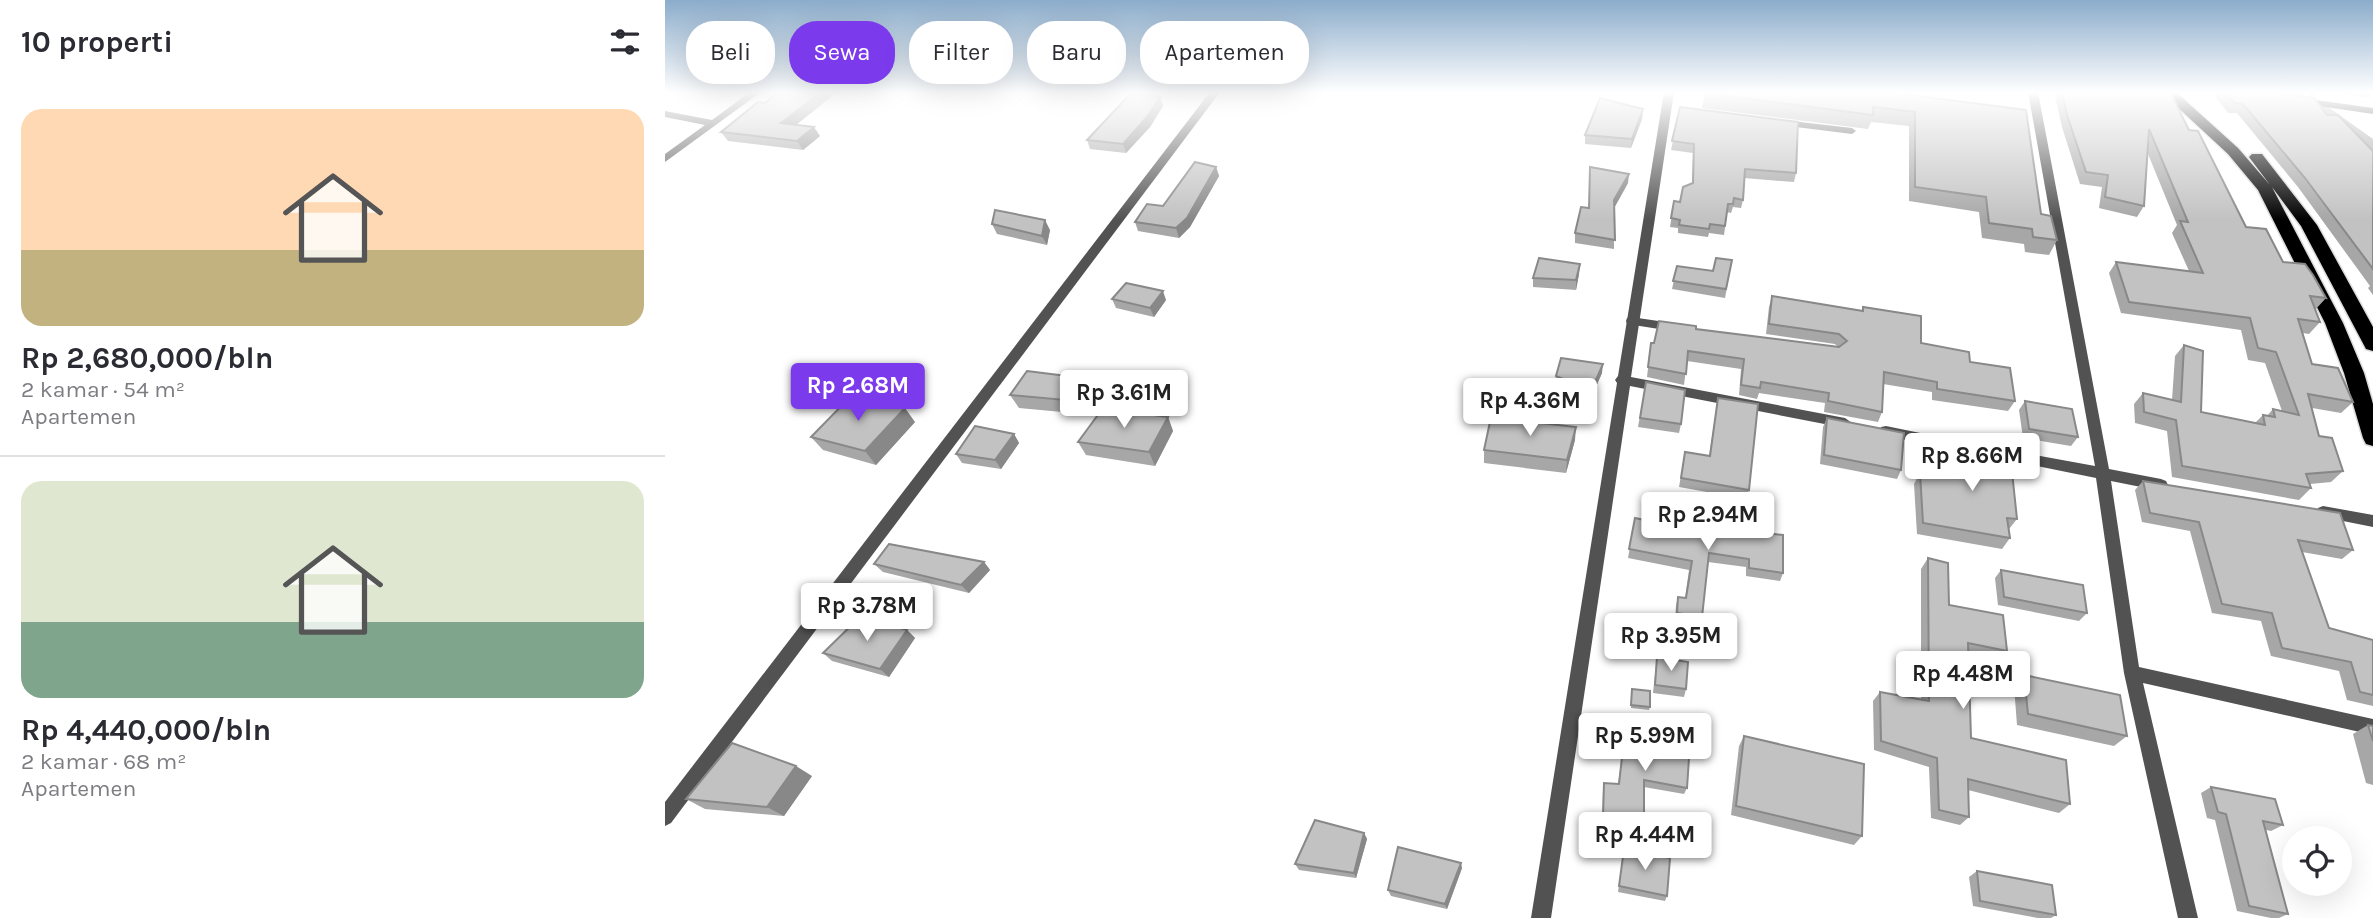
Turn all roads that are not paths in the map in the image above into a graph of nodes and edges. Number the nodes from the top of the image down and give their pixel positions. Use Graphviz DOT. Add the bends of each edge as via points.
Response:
graph roads {
  1 [pos="697,135"];
  2 [pos="1183,135"];
  3 [pos="1668,135"];
  4 [pos="2041,135"];
  5 [pos="2215,135"];
  6 [pos="2235,135"];
  7 [pos="665,159"];
  8 [pos="1631,321"];
  9 [pos="1686,329"];
  10 [pos="2373,344"];
  11 [pos="1622,380"];
  12 [pos="2373,438"];
  13 [pos="2103,474"];
  14 [pos="2171,486"];
  15 [pos="2313,511"];
  16 [pos="2373,521"];
  17 [pos="2132,673"];
  18 [pos="2373,727"];
  19 [pos="665,817"];
  20 [pos="1541,918"];
  21 [pos="2188,918"];
  1 -- 7 [label="street"];
  2 -- 19 [label="street"];
  3 -- 8 [label="street"];
  4 -- 13 [label="street"];
  5 -- 12 [label="highway" via="2241,159 2271,199 2334,323"];
  6 -- 10 [label="highway" via="2281,185 2309,225"];
  8 -- 9 [label="lane"];
  8 -- 11 [label="street"];
  11 -- 13 [label="street"];
  11 -- 20 [label="street"];
  13 -- 14 [label="street"];
  13 -- 17 [label="street"];
  15 -- 16 [label="street"];
  17 -- 18 [label="street"];
  17 -- 21 [label="street"];
}
